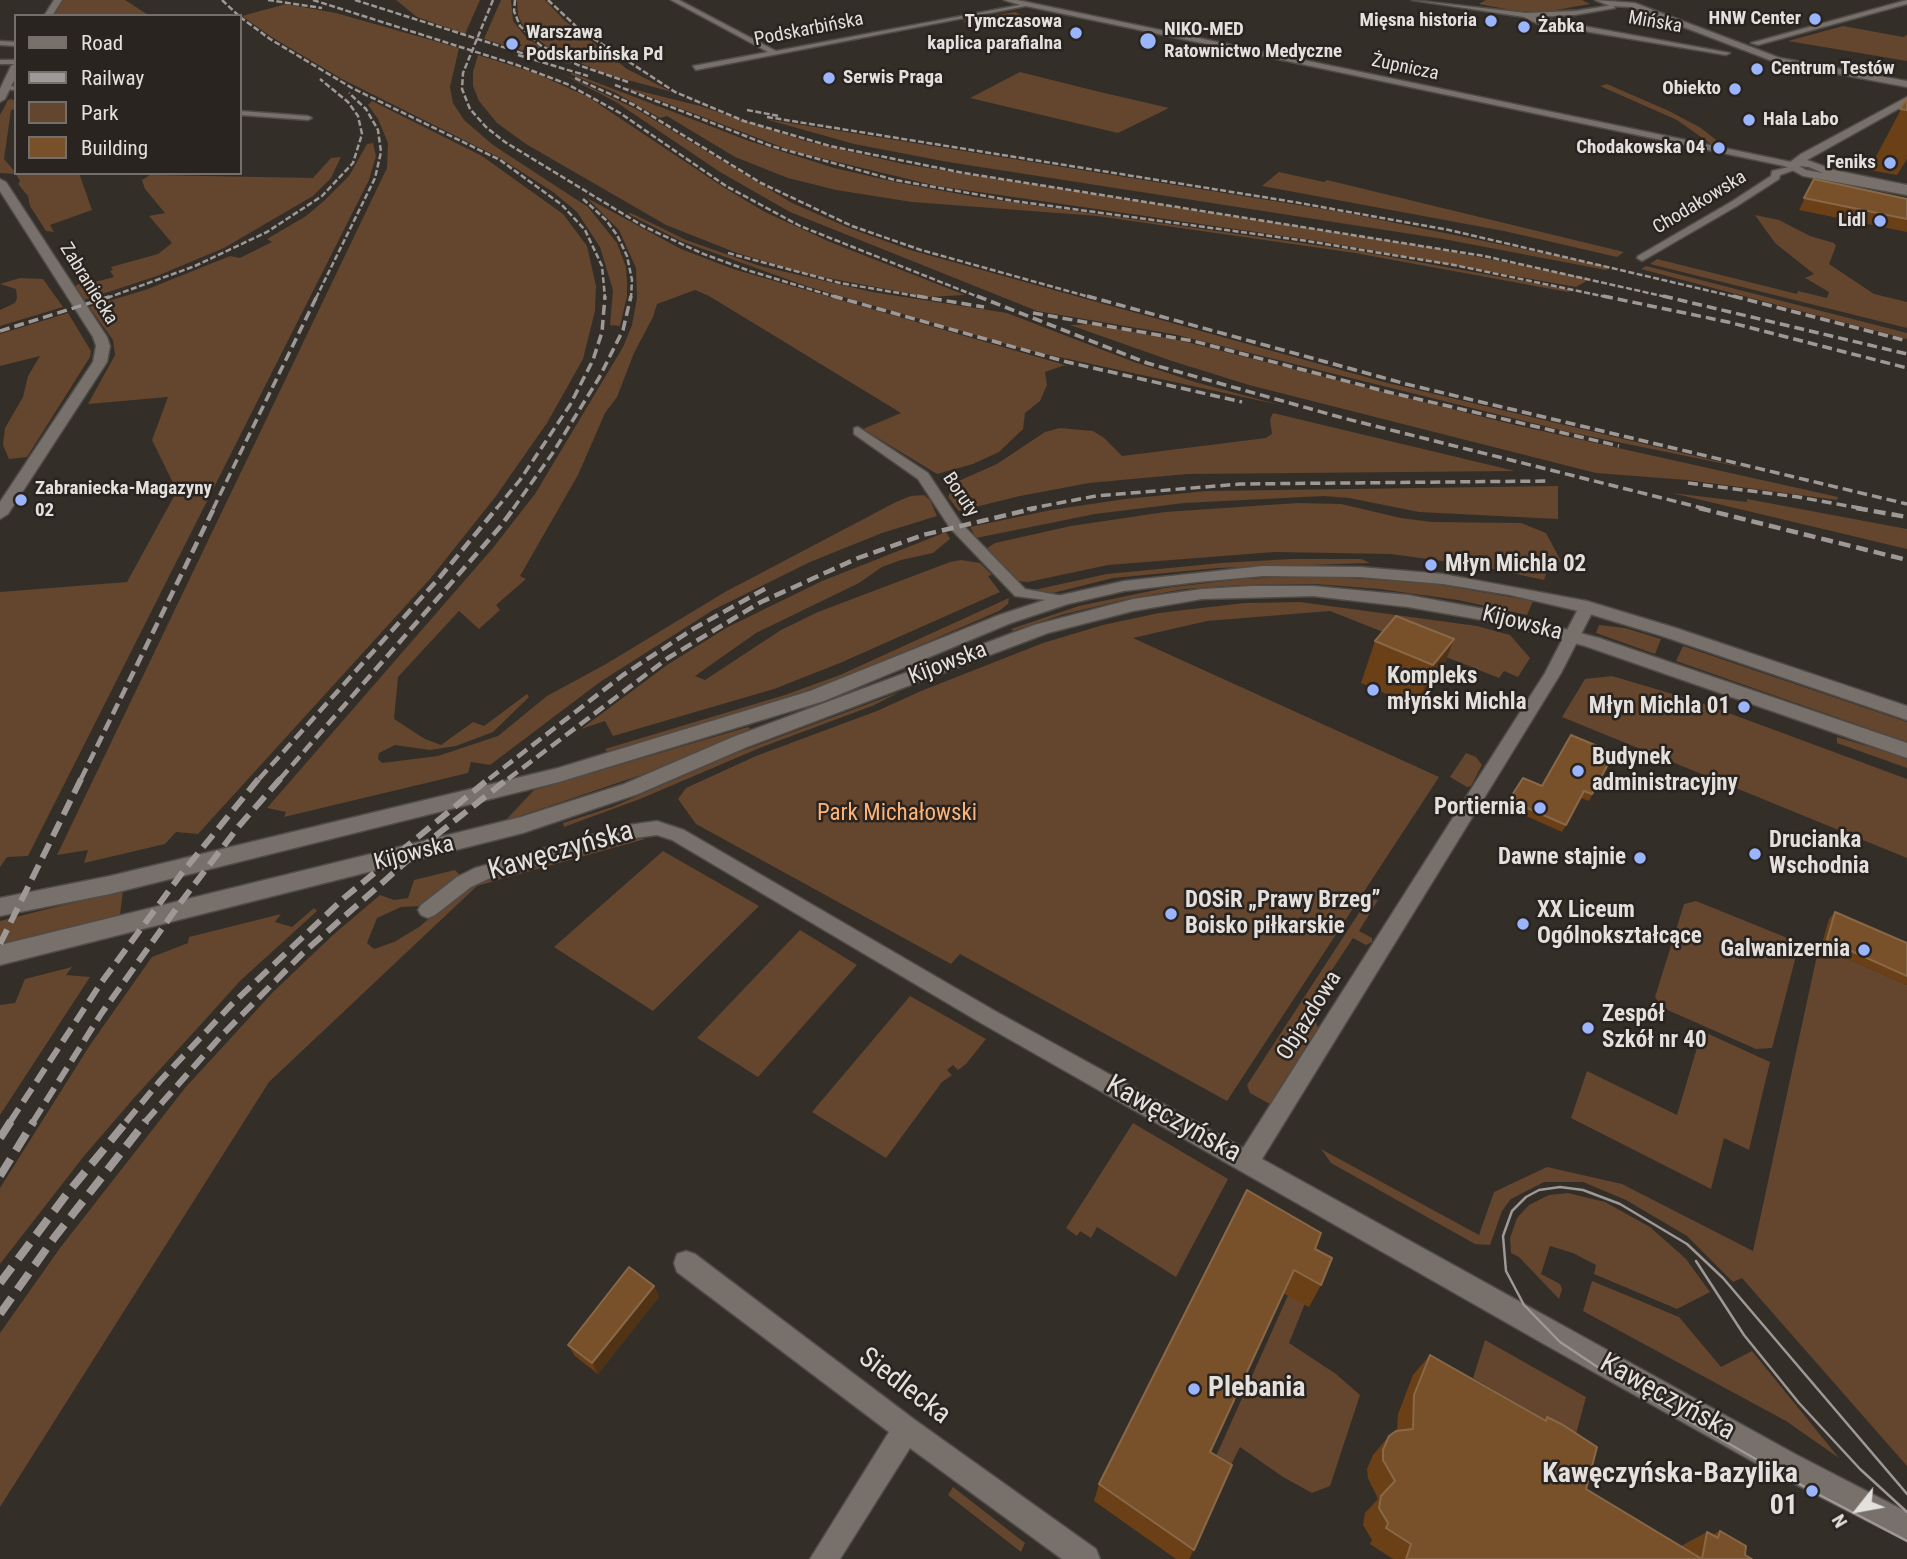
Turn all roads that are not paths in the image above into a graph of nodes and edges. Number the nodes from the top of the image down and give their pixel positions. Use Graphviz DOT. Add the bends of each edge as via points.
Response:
graph roads {
  1 [pos="674,0"];
  2 [pos="1007,0"];
  3 [pos="1052,0"];
  4 [pos="1415,0"];
  5 [pos="1599,0"];
  6 [pos="1648,2"];
  7 [pos="1907,2"];
  8 [pos="1611,4"];
  9 [pos="1028,5"];
  10 [pos="1628,6"];
  11 [pos="1526,15"];
  12 [pos="1755,43"];
  13 [pos="775,53"];
  14 [pos="1726,53"];
  15 [pos="14,68"];
  16 [pos="696,68"];
  17 [pos="1907,83"];
  18 [pos="1,92"];
  19 [pos="1907,100"];
  20 [pos="242,113"];
  21 [pos="307,118"];
  22 [pos="1817,152"];
  23 [pos="1795,168"];
  24 [pos="1818,170"];
  25 [pos="0,182"];
  26 [pos="1907,190"];
  27 [pos="1642,258"];
  28 [pos="858,431"];
  29 [pos="0,514"];
  30 [pos="1020,593"];
  31 [pos="1063,600"];
  32 [pos="1587,607"];
  33 [pos="1005,619"];
  34 [pos="1573,636"];
  35 [pos="1907,713"];
  36 [pos="1907,751"];
  37 [pos="0,907"];
  38 [pos="428,910"];
  39 [pos="0,955"];
  40 [pos="1247,1162"];
  41 [pos="687,1263"];
  42 [pos="906,1429"];
  43 [pos="1907,1527"];
  44 [pos="824,1559"];
  45 [pos="1086,1559"];
  1 -- 13 [label="street"];
  2 -- 9 [label="street, Żupnicza"];
  3 -- 9 [label="street, Podskarbińska"];
  4 -- 11 [label="street, Mińska"];
  5 -- 8 [label="street"];
  6 -- 10 [label="street"];
  7 -- 12 [label="street"];
  8 -- 10 [label="street"];
  8 -- 11 [label="street" via="1575,13"];
  9 -- 13 [label="street, Podskarbińska"];
  9 -- 23 [label="street, Żupnicza"];
  10 -- 17 [label="street" via="1768,60"];
  11 -- 14 [label="street, Mińska" via="1536,21"];
  13 -- 16 [label="street, Podskarbińska"];
  15 -- 18 [label="street"];
  19 -- 22 [label="street, Chodakowska"];
  20 -- 21 [label="street"];
  22 -- 23 [label="street, Chodakowska" via="1805,156"];
  22 -- 24 [label="street"];
  23 -- 24 [label="street"];
  23 -- 27 [label="street, Chodakowska"];
  24 -- 26 [label="street"];
  25 -- 29 [label="street, Zabraniecka" via="103,346 100,362"];
  28 -- 30 [label="street, Boruty" via="923,476 955,525"];
  30 -- 31 [label="street"];
  30 -- 33 [label="street"];
  31 -- 32 [label="street, Kijowska" via="1197,577 1328,571 1443,579"];
  31 -- 33 [label="street, Kijowska"];
  32 -- 34 [label="street, Objazdowa"];
  32 -- 35 [label="street, Kijowska"];
  33 -- 37 [label="street, Kijowska" via="817,696 559,775 110,885"];
  34 -- 36 [label="street, Kijowska"];
  34 -- 39 [label="street, Kijowska" via="1451,607 1313,591 1228,592 1133,605 1073,619 988,648 740,742 631,789 536,821"];
  34 -- 40 [label="street, Objazdowa"];
  38 -- 40 [label="street, Kawęczyńska" via="482,873 628,832 661,829"];
  40 -- 43 [label="street, Kawęczyńska" via="1785,1464"];
  41 -- 42 [label="street, Siedlecka"];
  42 -- 44 [label="street"];
  42 -- 45 [label="street, Siedlecka"];
}
